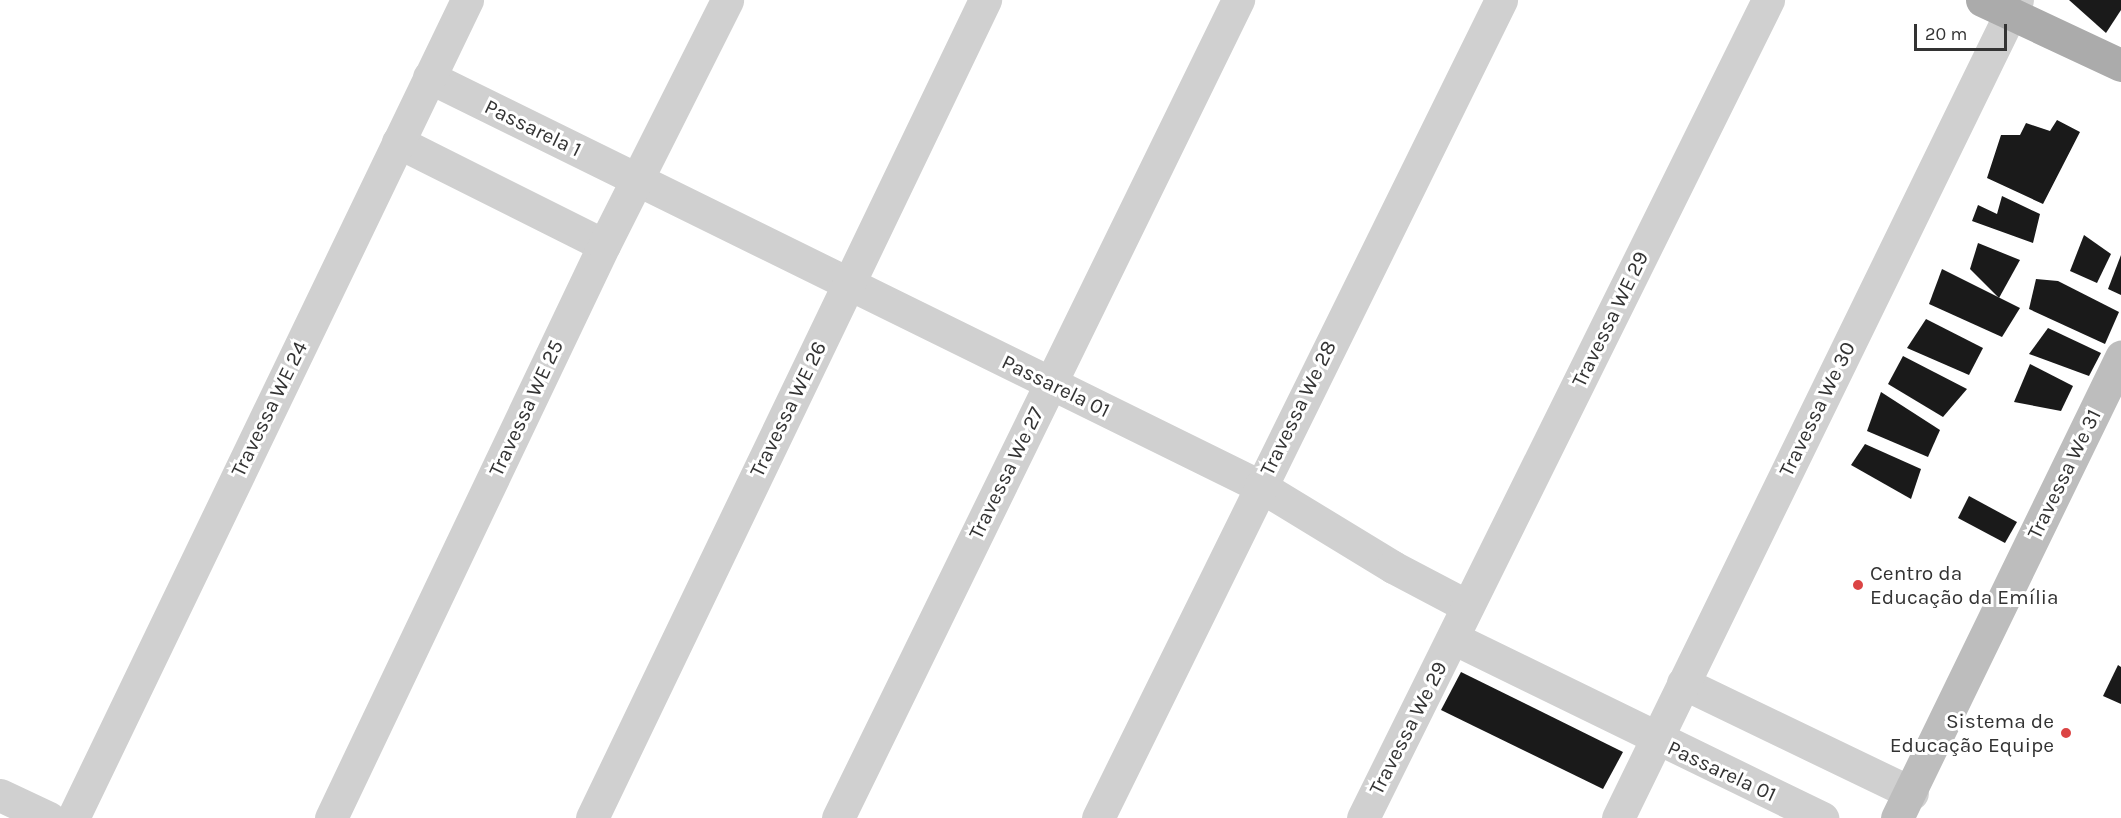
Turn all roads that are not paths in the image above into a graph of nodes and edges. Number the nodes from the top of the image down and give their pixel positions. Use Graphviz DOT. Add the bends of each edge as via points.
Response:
graph roads {
  1 [pos="467,0"];
  2 [pos="727,0"];
  3 [pos="985,0"];
  4 [pos="1238,0"];
  5 [pos="1501,0"];
  6 [pos="1768,0"];
  7 [pos="2003,4"];
  8 [pos="2121,65"];
  9 [pos="429,77"];
  10 [pos="398,142"];
  11 [pos="637,179"];
  12 [pos="604,245"];
  13 [pos="848,283"];
  14 [pos="2121,357"];
  15 [pos="1050,383"];
  16 [pos="1260,486"];
  17 [pos="1467,606"];
  18 [pos="1453,638"];
  19 [pos="1683,683"];
  20 [pos="1656,739"];
  21 [pos="0,795"];
  22 [pos="1905,805"];
  23 [pos="49,818"];
  24 [pos="73,818"];
  25 [pos="331,818"];
  26 [pos="592,818"];
  27 [pos="838,818"];
  28 [pos="1098,818"];
  29 [pos="1363,818"];
  30 [pos="1618,818"];
  31 [pos="1822,818"];
  1 -- 9 [label="street, Travessa WE 24"];
  2 -- 11 [label="street, Travessa WE 25"];
  3 -- 13 [label="street, Travessa WE 26"];
  4 -- 15 [label="street, Travessa We 27"];
  5 -- 16 [label="street, Travessa We 28"];
  6 -- 17 [label="street, Travessa WE 29"];
  7 -- 8 [label="main road"];
  7 -- 19 [label="street, Travessa We 30"];
  9 -- 10 [label="street, Travessa WE 24"];
  9 -- 11 [label="street, Passarela 1"];
  10 -- 12 [label="street"];
  10 -- 24 [label="street, Travessa WE 24"];
  11 -- 12 [label="street, Travessa WE 25"];
  11 -- 13 [label="street, Passarela 01"];
  12 -- 25 [label="street, Travessa WE 25"];
  13 -- 15 [label="street, Passarela 01"];
  13 -- 26 [label="street, Travessa WE 26"];
  14 -- 22 [label="main road, Travessa We 31"];
  15 -- 16 [label="street, Passarela 01"];
  15 -- 27 [label="street, Travessa We 27"];
  16 -- 17 [label="street, Passarela 01" via="1393,567"];
  16 -- 28 [label="street, Travessa We 28"];
  17 -- 18 [label="street, Travessa WE 29"];
  18 -- 20 [label="street, Passarela 01"];
  18 -- 29 [label="street, Travessa We 29"];
  19 -- 20 [label="street, Travessa We 30"];
  19 -- 22 [label="street"];
  20 -- 30 [label="street, Travessa We 30"];
  20 -- 31 [label="street, Passarela 01"];
  21 -- 23 [label="street"];
}
